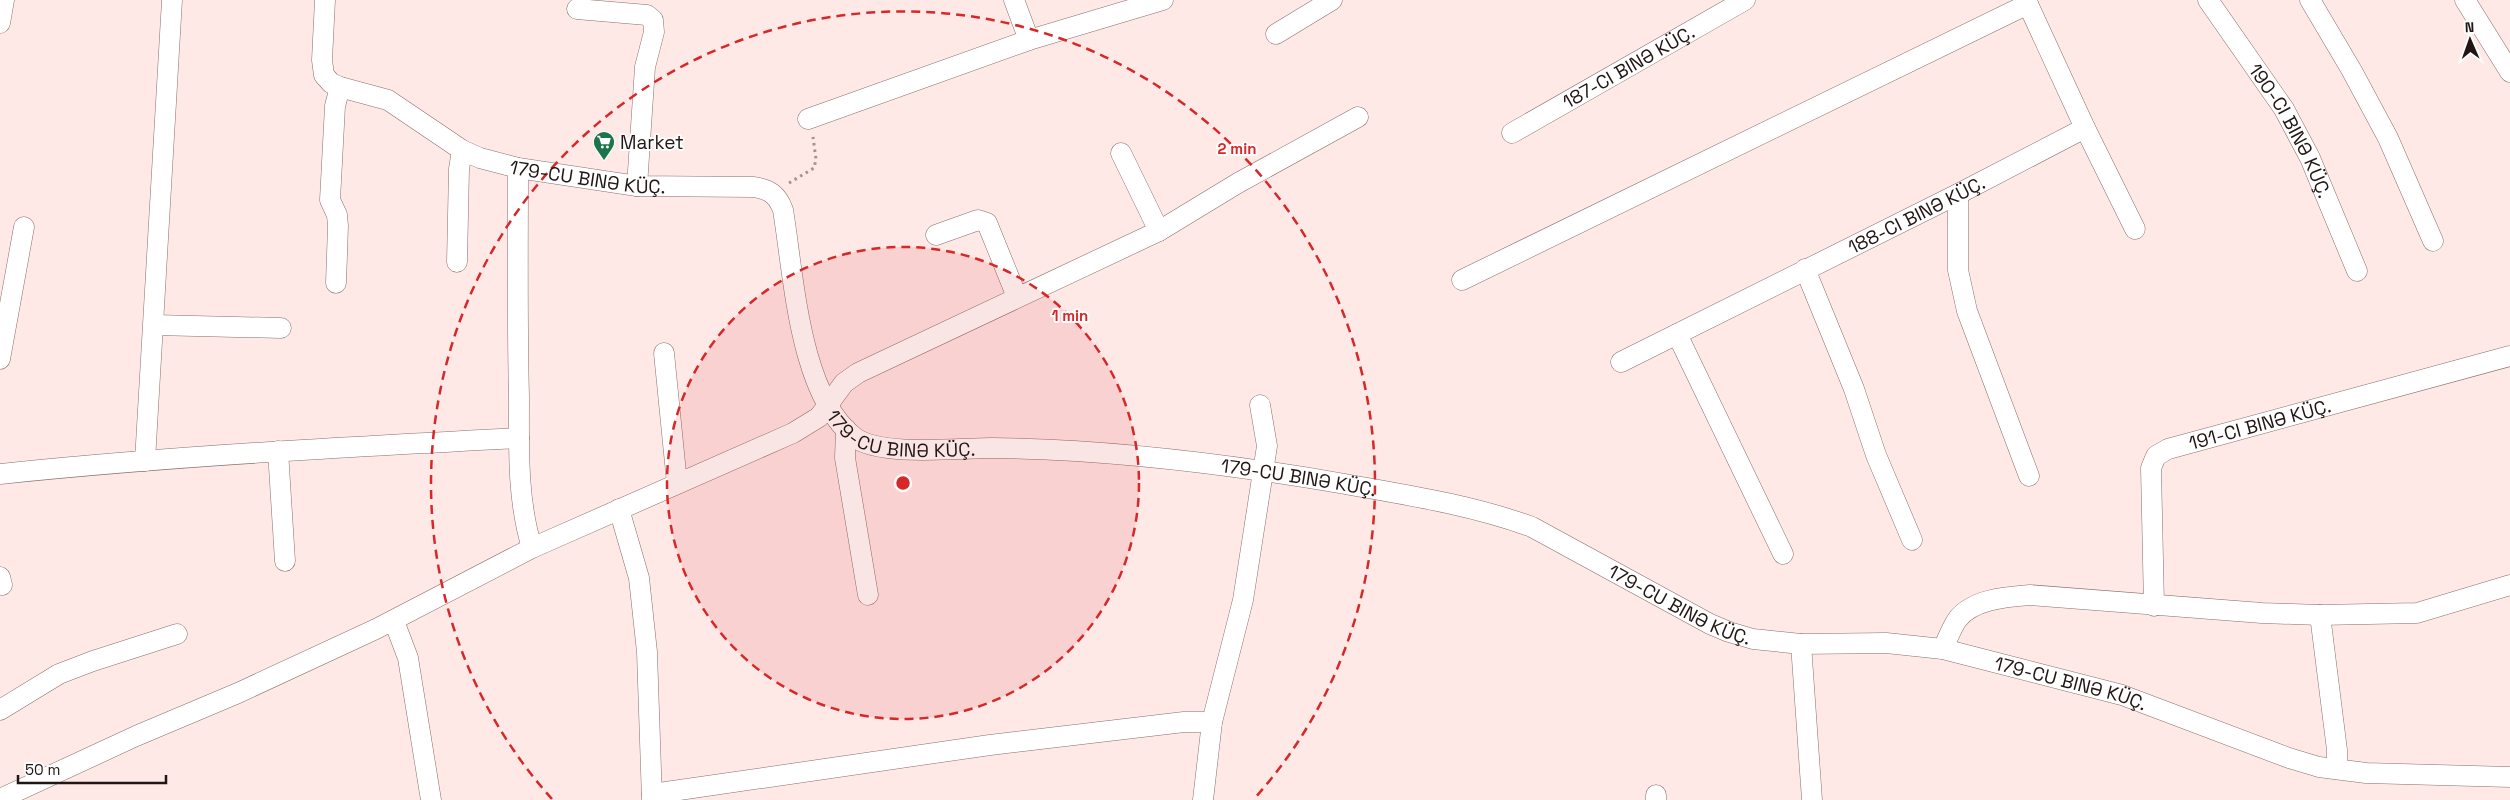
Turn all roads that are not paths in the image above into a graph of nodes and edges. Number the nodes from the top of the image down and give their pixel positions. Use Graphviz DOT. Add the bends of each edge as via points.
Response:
graph roads {
  1 [pos="4,0"];
  2 [pos="172,0"];
  3 [pos="325,0"];
  4 [pos="1014,0"];
  5 [pos="1163,0"];
  6 [pos="1332,0"];
  7 [pos="1745,0"];
  8 [pos="2208,0"];
  9 [pos="2310,0"];
  10 [pos="2465,0"];
  11 [pos="2027,2"];
  12 [pos="577,9"];
  13 [pos="0,23"];
  14 [pos="1276,34"];
  15 [pos="1029,40"];
  16 [pos="2510,72"];
  17 [pos="340,87"];
  18 [pos="1358,117"];
  19 [pos="808,119"];
  20 [pos="2085,128"];
  21 [pos="1512,134"];
  22 [pos="462,150"];
  23 [pos="1121,153"];
  24 [pos="518,168"];
  25 [pos="637,186"];
  26 [pos="1958,194"];
  27 [pos="24,227"];
  28 [pos="2134,230"];
  29 [pos="1158,231"];
  30 [pos="936,235"];
  31 [pos="2433,241"];
  32 [pos="457,262"];
  33 [pos="1805,269"];
  34 [pos="2358,271"];
  35 [pos="1462,280"];
  36 [pos="336,283"];
  37 [pos="1017,297"];
  38 [pos="154,325"];
  39 [pos="281,328"];
  40 [pos="1677,334"];
  41 [pos="664,353"];
  42 [pos="2510,356"];
  43 [pos="0,359"];
  44 [pos="1621,362"];
  45 [pos="826,405"];
  46 [pos="1260,405"];
  47 [pos="846,429"];
  48 [pos="519,438"];
  49 [pos="278,451"];
  50 [pos="145,461"];
  51 [pos="1263,470"];
  52 [pos="0,474"];
  53 [pos="2029,476"];
  54 [pos="677,482"];
  55 [pos="619,509"];
  56 [pos="1912,540"];
  57 [pos="532,548"];
  58 [pos="1783,554"];
  59 [pos="285,562"];
  60 [pos="2510,585"];
  61 [pos="868,595"];
  62 [pos="2154,606"];
  63 [pos="2320,615"];
  64 [pos="394,621"];
  65 [pos="177,634"];
  66 [pos="1801,644"];
  67 [pos="1943,649"];
  68 [pos="0,710"];
  69 [pos="1212,722"];
  70 [pos="2337,769"];
  71 [pos="2510,777"];
  72 [pos="652,797"];
  73 [pos="0,799"];
  74 [pos="431,800"];
  75 [pos="1203,800"];
  76 [pos="1812,800"];
  1 -- 13 [label="street"];
  2 -- 38 [label="street"];
  3 -- 17 [label="street" via="324,74"];
  4 -- 15 [label="street"];
  5 -- 15 [label="street"];
  6 -- 14 [label="street"];
  7 -- 21 [label="street"];
  8 -- 34 [label="street" via="2284,109 2310,158"];
  9 -- 31 [label="street" via="2388,138"];
  10 -- 16 [label="street"];
  11 -- 20 [label="street"];
  11 -- 35 [label="street"];
  12 -- 25 [label="street" via="647,15 652,20 654,32 645,67"];
  15 -- 19 [label="street"];
  17 -- 22 [label="street, 179-CU BINƏ KÜÇ." via="388,100"];
  17 -- 36 [label="street" via="335,106 330,200 337,214 338,226"];
  18 -- 29 [label="street"];
  20 -- 26 [label="street, 188-CI BINƏ KÜÇ."];
  20 -- 28 [label="street"];
  22 -- 24 [label="street, 179-CU BINƏ KÜÇ."];
  22 -- 32 [label="street"];
  23 -- 29 [label="street"];
  24 -- 25 [label="street, 179-CU BINƏ KÜÇ."];
  24 -- 48 [label="street"];
  25 -- 45 [label="street, 179-CU BINƏ KÜÇ." via="753,186 767,189 778,198 783,210 809,363"];
  26 -- 33 [label="street, 188-CI BINƏ KÜÇ."];
  26 -- 53 [label="street" via="1956,250 1965,304"];
  27 -- 43 [label="street"];
  29 -- 37 [label="street"];
  30 -- 37 [label="street" via="978,220 988,223"];
  33 -- 40 [label="street, 188-CI BINƏ KÜÇ."];
  33 -- 56 [label="street"];
  37 -- 45 [label="street" via="858,374 844,383"];
  38 -- 39 [label="street"];
  38 -- 50 [label="street"];
  40 -- 44 [label="street, 188-CI BINƏ KÜÇ."];
  40 -- 58 [label="street"];
  41 -- 54 [label="street"];
  42 -- 62 [label="street, 191-CI BINƏ KÜÇ." via="2168,449 2156,456 2151,468"];
  45 -- 47 [label="street, 179-CU BINƏ KÜÇ."];
  45 -- 54 [label="street" via="819,417 793,433"];
  46 -- 51 [label="street" via="1267,446"];
  47 -- 51 [label="street, 179-CU BINƏ KÜÇ." via="866,444 892,449 995,448 1069,452 1215,463"];
  47 -- 61 [label="street" via="845,458"];
  48 -- 49 [label="street"];
  48 -- 57 [label="street" via="520,494 524,524"];
  49 -- 50 [label="street"];
  49 -- 59 [label="street"];
  50 -- 52 [label="street"];
  51 -- 66 [label="street, 179-CU BINƏ KÜÇ." via="1395,492 1511,519 1532,527 1729,632 1753,639"];
  51 -- 69 [label="street" via="1243,600"];
  54 -- 55 [label="street"];
  55 -- 57 [label="street"];
  55 -- 72 [label="street" via="639,578 647,652"];
  57 -- 64 [label="street"];
  60 -- 63 [label="street" via="2417,613"];
  62 -- 63 [label="street"];
  62 -- 67 [label="street" via="2030,595 2007,597 1965,612 1957,620"];
  63 -- 70 [label="street"];
  64 -- 73 [label="street"];
  64 -- 74 [label="street" via="408,658"];
  65 -- 68 [label="street" via="59,674"];
  66 -- 67 [label="street, 179-CU BINƏ KÜÇ." via="1886,643"];
  66 -- 76 [label="street"];
  67 -- 70 [label="street, 179-CU BINƏ KÜÇ." via="2122,696 2289,758"];
  69 -- 72 [label="street" via="1184,722 990,745"];
  69 -- 75 [label="street"];
  70 -- 71 [label="street, 179-CU BINƏ KÜÇ." via="2443,777"];
}
